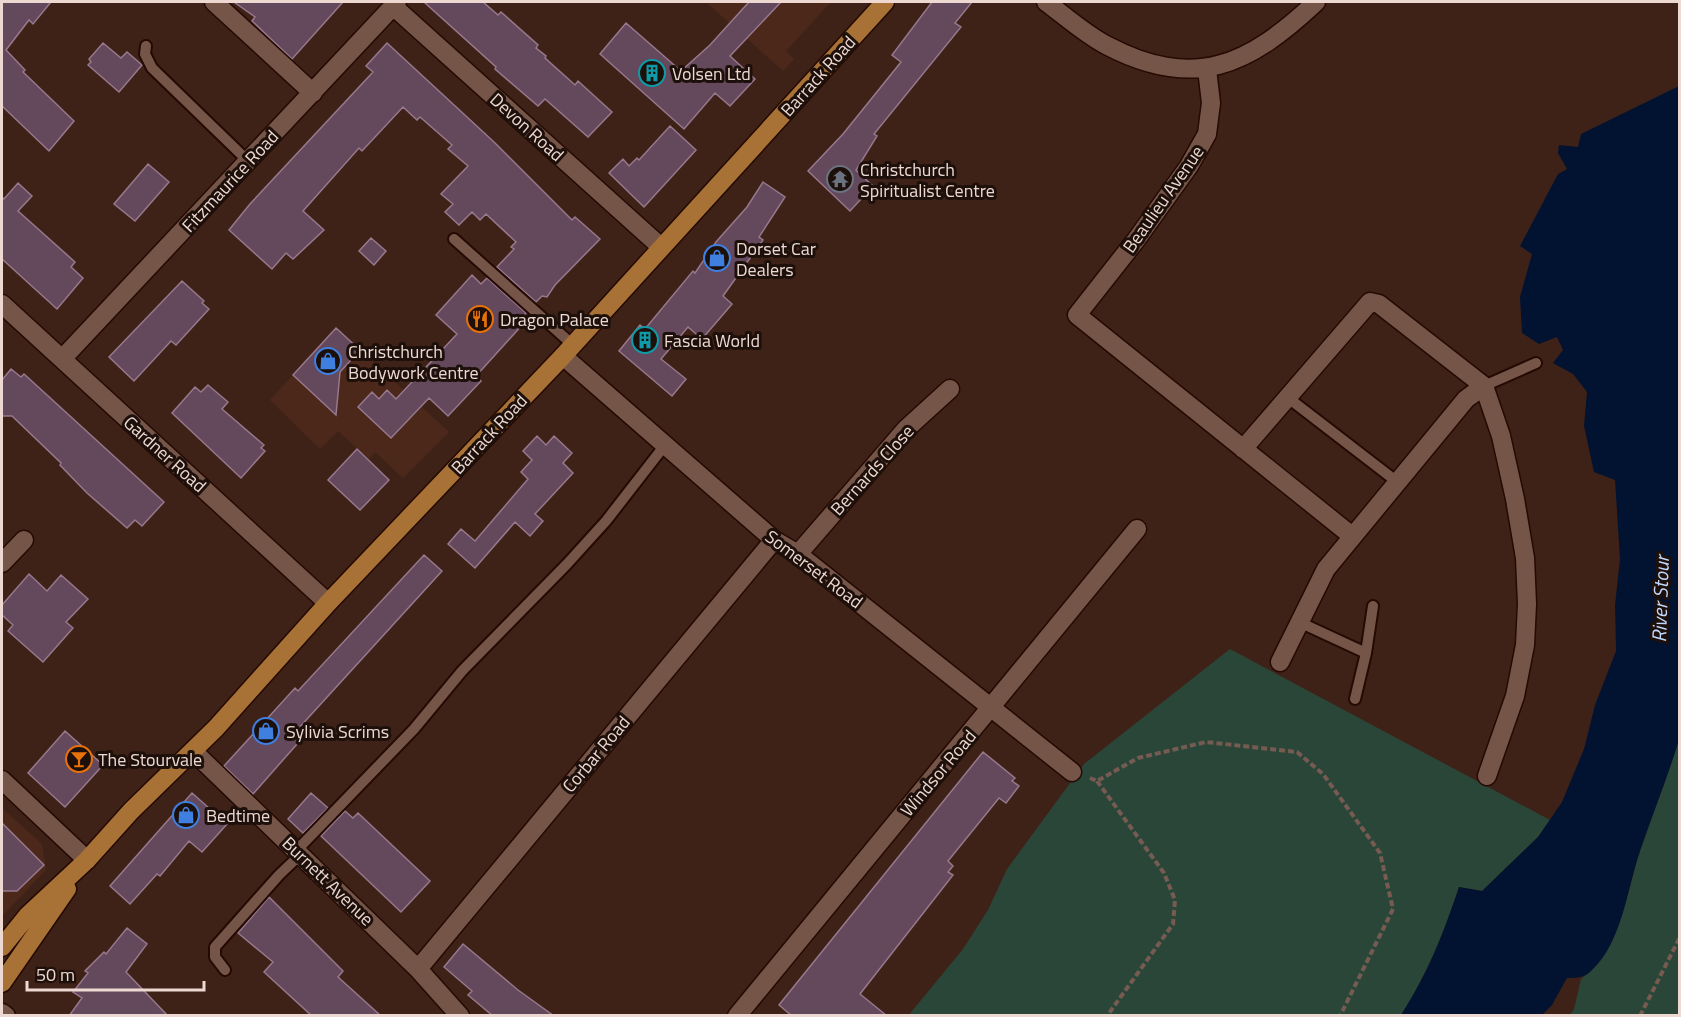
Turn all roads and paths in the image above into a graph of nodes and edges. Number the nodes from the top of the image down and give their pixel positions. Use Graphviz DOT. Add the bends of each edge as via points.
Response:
graph roads {
  1 [pos="214,2"];
  2 [pos="885,2"];
  3 [pos="1046,2"];
  4 [pos="1316,2"];
  5 [pos="395,4"];
  6 [pos="146,46"];
  7 [pos="1208,69"];
  8 [pos="313,93"];
  9 [pos="248,161"];
  10 [pos="454,239"];
  11 [pos="661,247"];
  12 [pos="2,304"];
  13 [pos="568,350"];
  14 [pos="62,359"];
  15 [pos="1536,363"];
  16 [pos="1484,386"];
  17 [pos="951,389"];
  18 [pos="1287,397"];
  19 [pos="665,445"];
  20 [pos="1243,449"];
  21 [pos="1396,481"];
  22 [pos="1137,529"];
  23 [pos="1352,536"];
  24 [pos="24,540"];
  25 [pos="774,540"];
  26 [pos="798,554"];
  27 [pos="2,563"];
  28 [pos="328,603"];
  29 [pos="1372,606"];
  30 [pos="1299,622"];
  31 [pos="1366,653"];
  32 [pos="1280,662"];
  33 [pos="1355,699"];
  34 [pos="991,709"];
  35 [pos="193,751"];
  36 [pos="1072,772"];
  37 [pos="1487,776"];
  38 [pos="2,780"];
  39 [pos="1097,781"];
  40 [pos="299,852"];
  41 [pos="87,860"];
  42 [pos="1680,937"];
  43 [pos="2,947"];
  44 [pos="418,969"];
  45 [pos="225,970"];
  46 [pos="2,982"];
  47 [pos="2,1013"];
  48 [pos="6,1016"];
  49 [pos="460,1016"];
  50 [pos="737,1016"];
  51 [pos="1107,1016"];
  52 [pos="1340,1016"];
  53 [pos="1640,1016"];
  1 -- 8 [label="street"];
  2 -- 11 [label="main road, Barrack Road"];
  3 -- 7 [label="street" via="1106,45 1154,63"];
  4 -- 7 [label="street" via="1265,46"];
  5 -- 8 [label="street, Fitzmaurice Road"];
  5 -- 11 [label="street, Devon Road"];
  6 -- 9 [label="lane" via="145,54 152,68"];
  7 -- 20 [label="street, Beaulieu Avenue" via="1211,103 1207,134 1143,231 1077,315"];
  8 -- 9 [label="street, Fitzmaurice Road"];
  9 -- 14 [label="street, Fitzmaurice Road"];
  10 -- 13 [label="lane"];
  11 -- 13 [label="main road, Barrack Road"];
  12 -- 14 [label="street, Gardner Road"];
  13 -- 19 [label="street, Somerset Road"];
  13 -- 28 [label="main road, Barrack Road"];
  14 -- 28 [label="street, Gardner Road"];
  15 -- 16 [label="lane"];
  16 -- 18 [label="street" via="1379,304 1370,302"];
  16 -- 21 [label="street" via="1466,399"];
  16 -- 37 [label="street" via="1515,499 1525,558 1527,604 1525,645 1515,696"];
  17 -- 26 [label="street, Bernards Close" via="906,429"];
  18 -- 20 [label="street"];
  18 -- 21 [label="lane"];
  19 -- 25 [label="street, Somerset Road"];
  19 -- 40 [label="lane" via="606,521 462,671 414,729"];
  20 -- 23 [label="street"];
  21 -- 23 [label="street"];
  22 -- 34 [label="street, Windsor Road"];
  23 -- 30 [label="street" via="1326,569"];
  24 -- 27 [label="street"];
  25 -- 26 [label="street, Somerset Road"];
  25 -- 44 [label="street, Corbar Road"];
  26 -- 34 [label="street, Somerset Road"];
  28 -- 35 [label="main road, Barrack Road"];
  29 -- 31 [label="lane"];
  30 -- 31 [label="lane"];
  30 -- 32 [label="street"];
  31 -- 33 [label="lane"];
  34 -- 36 [label="street, Somerset Road"];
  34 -- 50 [label="street, Windsor Road"];
  35 -- 40 [label="street, Burnett Avenue"];
  35 -- 41 [label="main road, Barrack Road"];
  36 -- 39 [label="path"];
  38 -- 41 [label="street"];
  39 -- 51 [label="path" via="1164,873 1175,900 1173,924"];
  39 -- 52 [label="path" via="1138,758 1206,742 1297,752 1323,774 1380,853 1394,909"];
  40 -- 44 [label="street, Burnett Avenue"];
  40 -- 45 [label="lane" via="215,946 215,957"];
  41 -- 43 [label="main road, Barrack Road" via="28,915"];
  41 -- 46 [label="main road, Barrack Road"];
  42 -- 53 [label="path"];
  44 -- 49 [label="street, Burnett Avenue"];
  47 -- 48 [label="street"];
}
